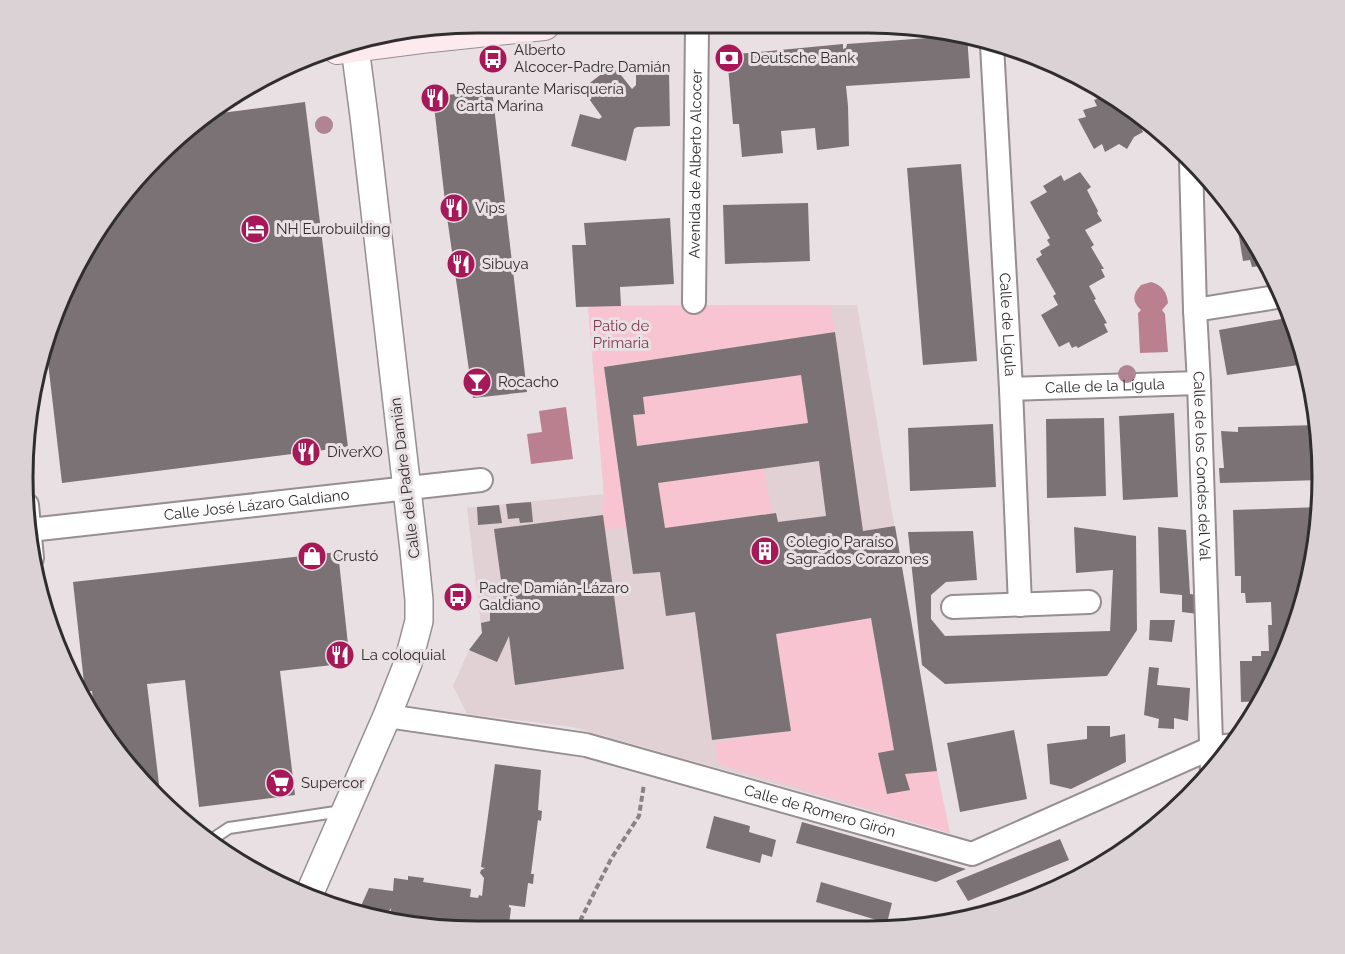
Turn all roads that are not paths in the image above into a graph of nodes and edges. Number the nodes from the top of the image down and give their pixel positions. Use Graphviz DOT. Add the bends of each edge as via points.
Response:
graph roads {
  1 [pos="697,33"];
  2 [pos="451,34"];
  3 [pos="414,38"];
  4 [pos="992,51"];
  5 [pos="350,52"];
  6 [pos="1191,173"];
  7 [pos="1274,297"];
  8 [pos="694,302"];
  9 [pos="1194,310"];
  10 [pos="1199,383"];
  11 [pos="1011,389"];
  12 [pos="482,480"];
  13 [pos="406,489"];
  14 [pos="36,529"];
  15 [pos="1089,602"];
  16 [pos="1020,605"];
  17 [pos="953,607"];
  18 [pos="387,716"];
  19 [pos="1222,745"];
  20 [pos="1219,748"];
  21 [pos="345,811"];
  22 [pos="217,836"];
  23 [pos="312,889"];
  1 -- 8 [label="street, Avenida de Alberto Alcocer"];
  2 -- 3 [label="main road"];
  4 -- 11 [label="street, Calle de Lígula"];
  5 -- 13 [label="street, Calle del Padre Damián" via="364,116"];
  6 -- 9 [label="street, Calle de los Condes del Val"];
  7 -- 9 [label="street"];
  9 -- 10 [label="street, Calle de los Condes del Val"];
  10 -- 11 [label="street, Calle de la Lígula"];
  10 -- 19 [label="street, Calle de los Condes del Val"];
  11 -- 16 [label="street, Calle de Lígula"];
  12 -- 13 [label="street, Calle José Lázaro Galdiano"];
  13 -- 14 [label="street, Calle José Lázaro Galdiano"];
  13 -- 18 [label="street, Calle del Padre Damián" via="418,621 408,663"];
  15 -- 16 [label="street"];
  16 -- 17 [label="street"];
  18 -- 20 [label="street, Calle de Romero Girón" via="586,746 972,854"];
  18 -- 21 [label="street, Calle del Padre Damián"];
  21 -- 22 [label="lane" via="229,828"];
  21 -- 23 [label="street, Calle del Padre Damián"];
}
